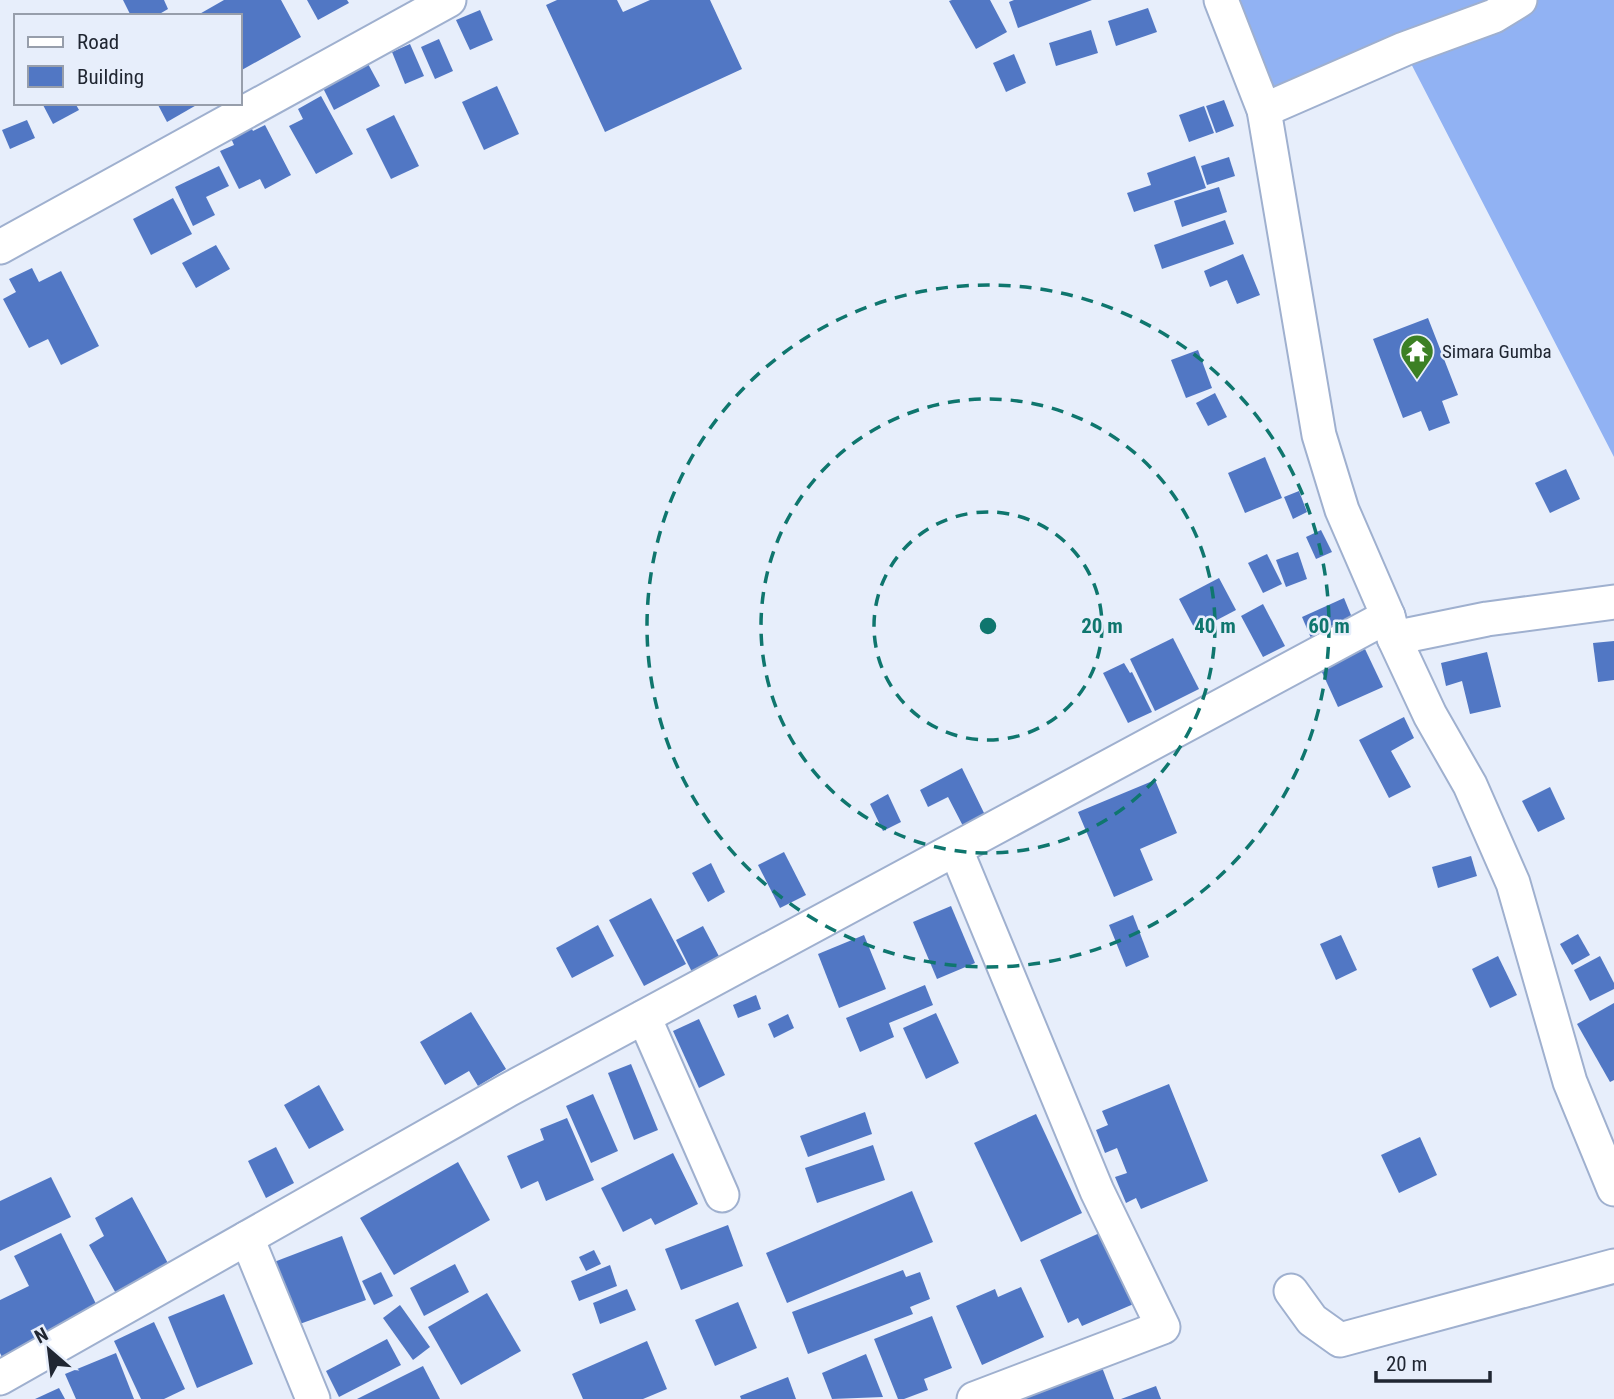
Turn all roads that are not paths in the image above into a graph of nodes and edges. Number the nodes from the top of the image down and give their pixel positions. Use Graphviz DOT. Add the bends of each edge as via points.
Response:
graph roads {
  1 [pos="450,0"];
  2 [pos="1220,0"];
  3 [pos="1520,0"];
  4 [pos="1264,110"];
  5 [pos="0,247"];
  6 [pos="1614,602"];
  7 [pos="1391,627"];
  8 [pos="956,850"];
  9 [pos="644,1017"];
  10 [pos="1614,1189"];
  11 [pos="722,1195"];
  12 [pos="247,1238"];
  13 [pos="1614,1266"];
  14 [pos="1291,1291"];
  15 [pos="0,1378"];
  16 [pos="313,1399"];
  17 [pos="974,1399"];
  1 -- 5 [label="street"];
  2 -- 4 [label="street"];
  3 -- 4 [label="street" via="1494,16 1404,49"];
  4 -- 7 [label="street" via="1320,435 1342,510"];
  6 -- 7 [label="street"];
  7 -- 8 [label="street"];
  7 -- 10 [label="street" via="1513,883 1570,1082"];
  8 -- 9 [label="street"];
  8 -- 17 [label="street" via="1097,1191 1163,1327"];
  9 -- 11 [label="street"];
  9 -- 12 [label="street"];
  12 -- 15 [label="street"];
  12 -- 16 [label="street"];
  13 -- 14 [label="street" via="1340,1340 1312,1320"];
}
